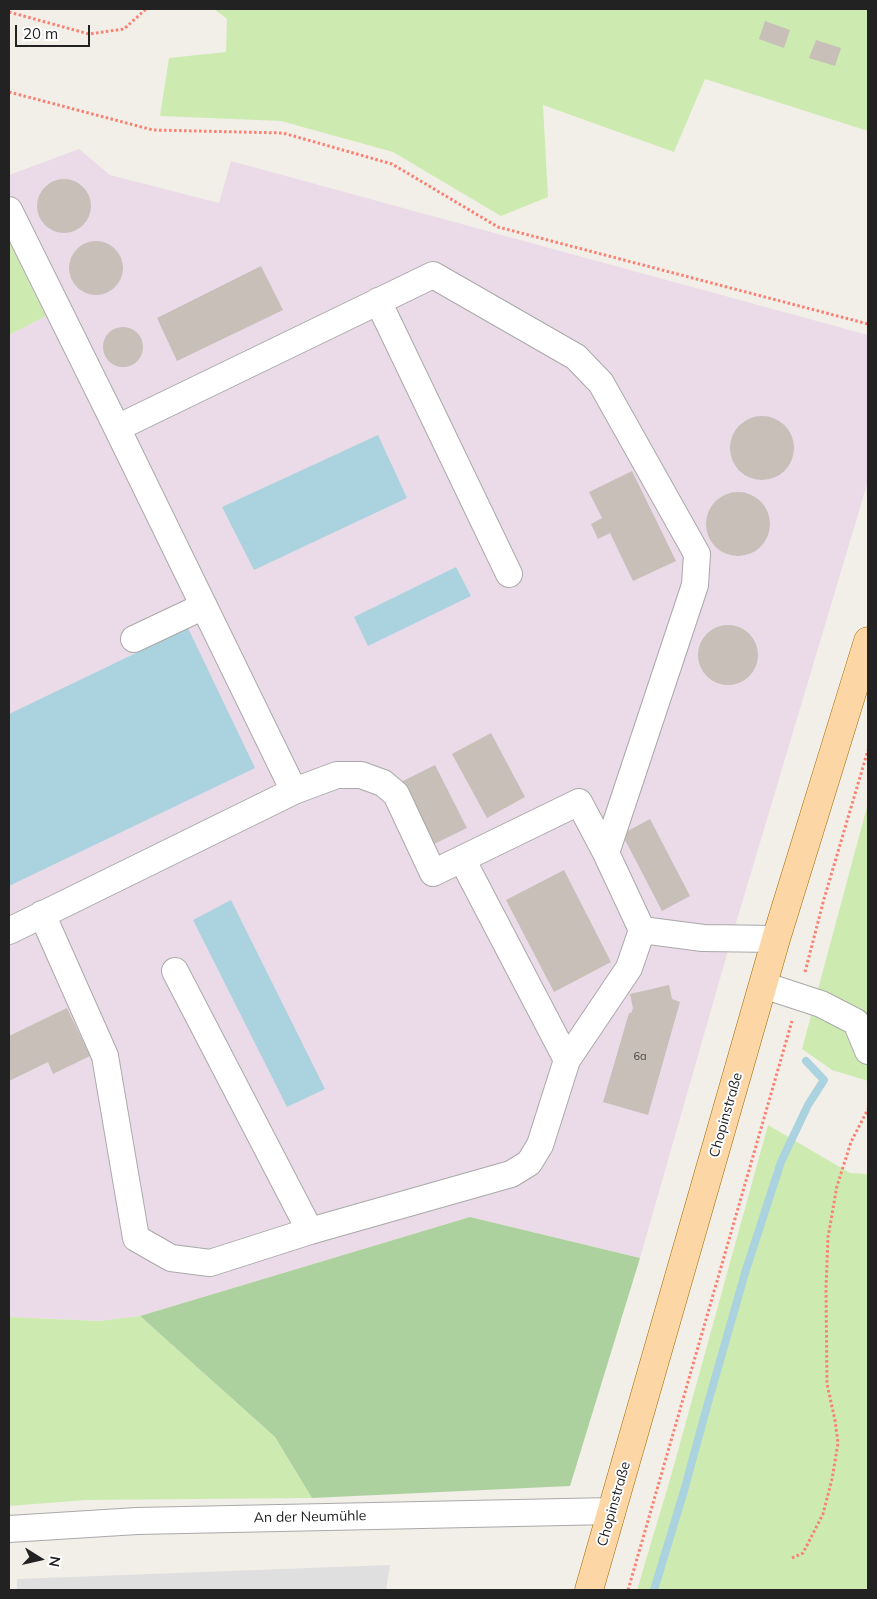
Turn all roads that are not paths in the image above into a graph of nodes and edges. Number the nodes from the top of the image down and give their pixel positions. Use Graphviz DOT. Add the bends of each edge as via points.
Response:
graph roads {
  1 [pos="9,210"];
  2 [pos="378,302"];
  3 [pos="117,428"];
  4 [pos="509,574"];
  5 [pos="204,606"];
  6 [pos="134,639"];
  7 [pos="868,641"];
  8 [pos="294,791"];
  9 [pos="606,854"];
  10 [pos="462,859"];
  11 [pos="42,914"];
  12 [pos="642,930"];
  13 [pos="9,931"];
  14 [pos="776,939"];
  15 [pos="174,970"];
  16 [pos="763,985"];
  17 [pos="868,1052"];
  18 [pos="567,1060"];
  19 [pos="310,1231"];
  20 [pos="612,1511"];
  21 [pos="9,1529"];
  22 [pos="589,1590"];
  1 -- 3 [label="street"];
  2 -- 3 [label="street"];
  2 -- 4 [label="street"];
  2 -- 9 [label="street" via="433,275 576,357 601,383 697,554 695,585"];
  3 -- 5 [label="street"];
  5 -- 6 [label="street"];
  5 -- 8 [label="street"];
  7 -- 14 [label="main road, Chopinstraße"];
  8 -- 10 [label="street" via="337,774 361,775 383,784 396,794 433,873"];
  8 -- 11 [label="street"];
  9 -- 10 [label="street" via="579,802"];
  9 -- 12 [label="street"];
  10 -- 18 [label="street"];
  11 -- 13 [label="street"];
  11 -- 19 [label="street" via="105,1056 136,1238 171,1258 210,1263"];
  12 -- 14 [label="street" via="703,938"];
  12 -- 18 [label="street" via="629,968"];
  14 -- 16 [label="main road, Chopinstraße"];
  15 -- 19 [label="street"];
  16 -- 17 [label="street" via="821,1004 856,1022"];
  16 -- 20 [label="main road, Chopinstraße"];
  18 -- 19 [label="street" via="540,1145 528,1163 511,1174"];
  20 -- 21 [label="street, An der Neumühle" via="137,1521"];
  20 -- 22 [label="main road, Chopinstraße"];
}
